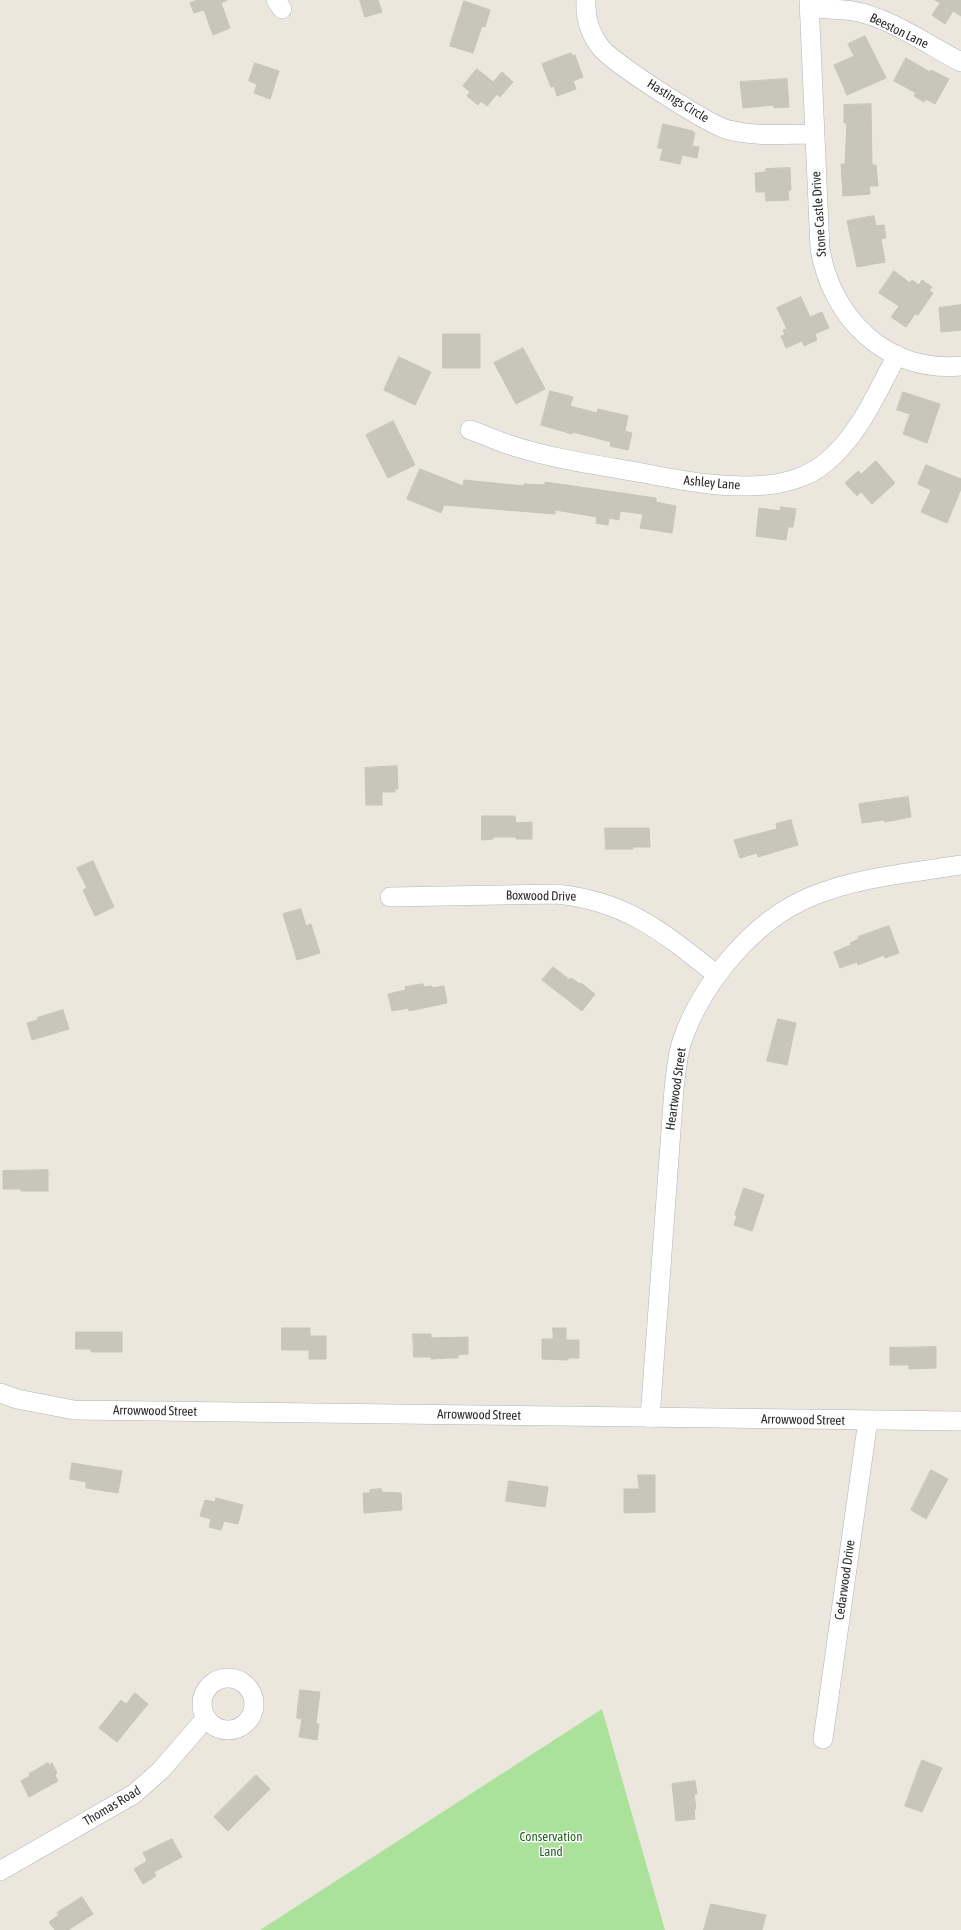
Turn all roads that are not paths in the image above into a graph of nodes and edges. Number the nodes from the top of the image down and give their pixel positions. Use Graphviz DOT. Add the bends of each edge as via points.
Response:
graph roads {
  1 [pos="586,0"];
  2 [pos="810,4"];
  3 [pos="961,62"];
  4 [pos="814,134"];
  5 [pos="897,355"];
  6 [pos="961,366"];
  7 [pos="470,430"];
  8 [pos="961,865"];
  9 [pos="390,898"];
  10 [pos="717,975"];
  11 [pos="0,1393"];
  12 [pos="650,1418"];
  13 [pos="868,1420"];
  14 [pos="961,1421"];
  15 [pos="206,1718"];
  16 [pos="823,1739"];
  17 [pos="0,1871"];
  1 -- 4 [label="street, Hastings Circle" via="587,21 595,39 608,56 705,119 728,130 741,132"];
  2 -- 3 [label="street, Beeston Lane" via="870,16"];
  2 -- 4 [label="street, Stone Castle Drive"];
  4 -- 5 [label="street, Stone Castle Drive" via="820,249 827,278 840,306 859,330"];
  5 -- 6 [label="street, Stone Castle Drive" via="926,364"];
  5 -- 7 [label="street, Ashley Lane" via="849,439 830,459 796,479 767,485 732,487 595,465 507,444"];
  8 -- 10 [label="street, Heartwood Street" via="867,879 810,897 785,909 765,925"];
  9 -- 10 [label="street, Boxwood Drive" via="556,894 579,896 616,907 644,920"];
  10 -- 12 [label="street, Heartwood Street" via="699,1002 690,1022 677,1065 671,1114"];
  11 -- 12 [label="street, Arrowwood Street" via="17,1400 74,1410"];
  12 -- 13 [label="street, Arrowwood Street"];
  13 -- 14 [label="street, Arrowwood Street"];
  13 -- 16 [label="street, Cedarwood Drive"];
  15 -- 17 [label="street, Thomas Road" via="161,1770 134,1794"];
}
